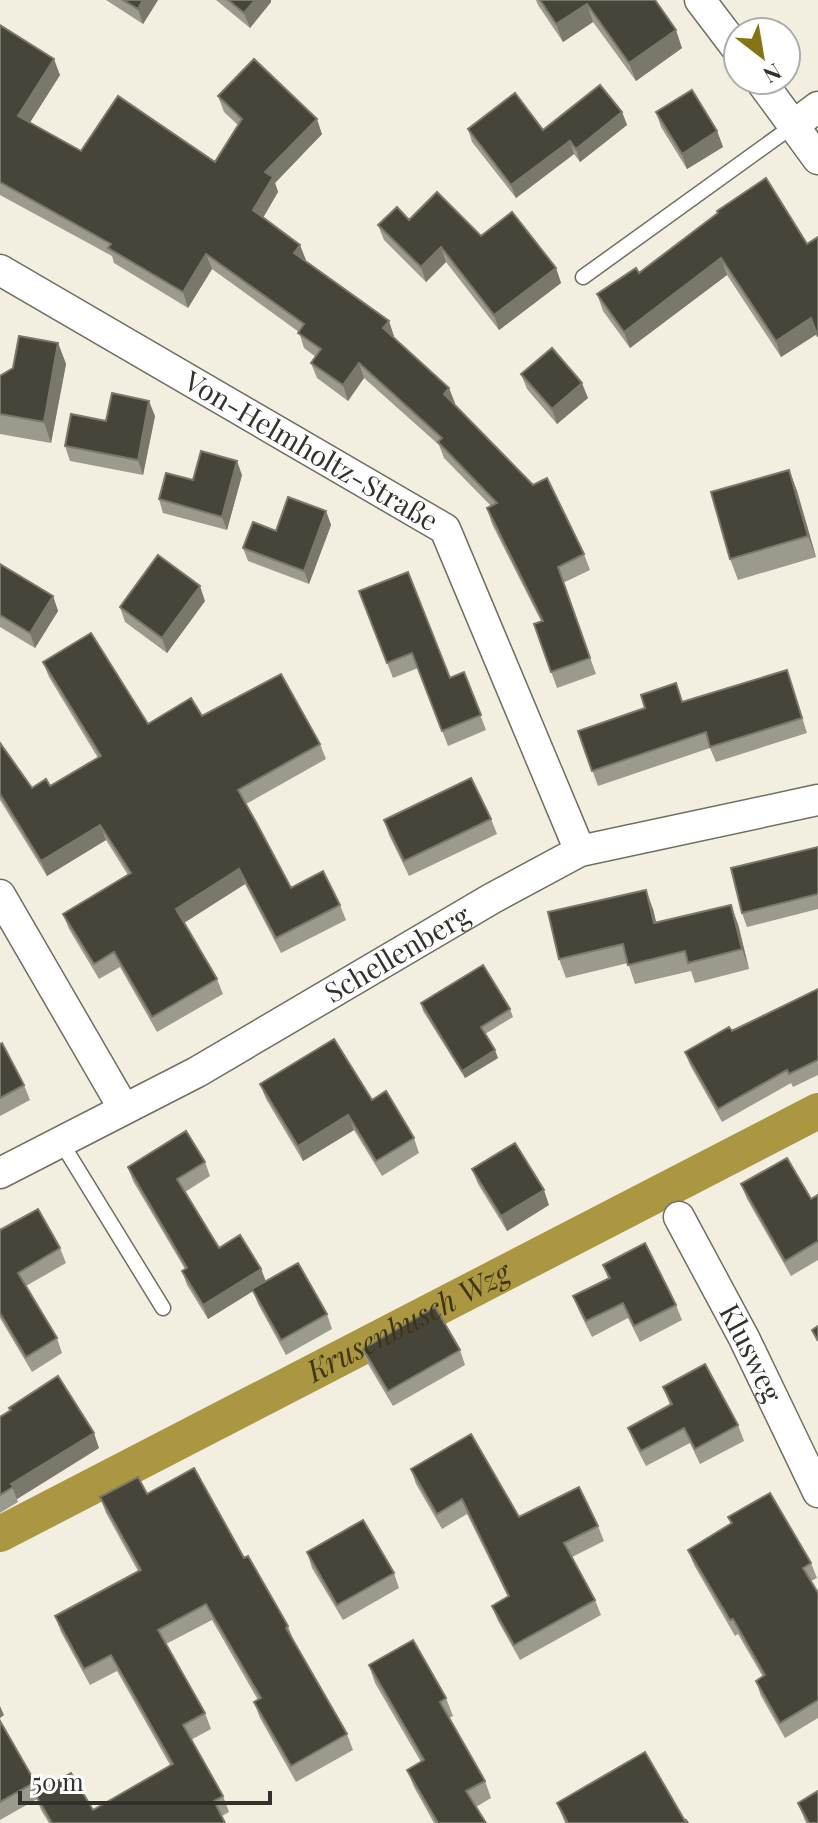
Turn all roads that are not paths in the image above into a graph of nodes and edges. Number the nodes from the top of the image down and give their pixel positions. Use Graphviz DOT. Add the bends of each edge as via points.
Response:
graph roads {
  1 [pos="700,0"];
  2 [pos="722,29"];
  3 [pos="780,96"];
  4 [pos="806,116"];
  5 [pos="818,159"];
  6 [pos="0,270"];
  7 [pos="583,277"];
  8 [pos="818,800"];
  9 [pos="580,851"];
  10 [pos="0,895"];
  11 [pos="124,1109"];
  12 [pos="61,1142"];
  13 [pos="0,1173"];
  14 [pos="679,1217"];
  15 [pos="163,1308"];
  16 [pos="818,1492"];
  1 -- 2 [label="street"];
  3 -- 4 [label="street"];
  4 -- 5 [label="street"];
  4 -- 7 [label="lane"];
  6 -- 9 [label="street, Von-Helmholtz-Straße" via="445,529"];
  8 -- 9 [label="street, Schellenberg"];
  9 -- 11 [label="street, Schellenberg"];
  10 -- 11 [label="street"];
  11 -- 12 [label="street, Schellenberg"];
  12 -- 13 [label="street, Schellenberg"];
  12 -- 15 [label="lane"];
  14 -- 16 [label="street, Klusweg"];
}
